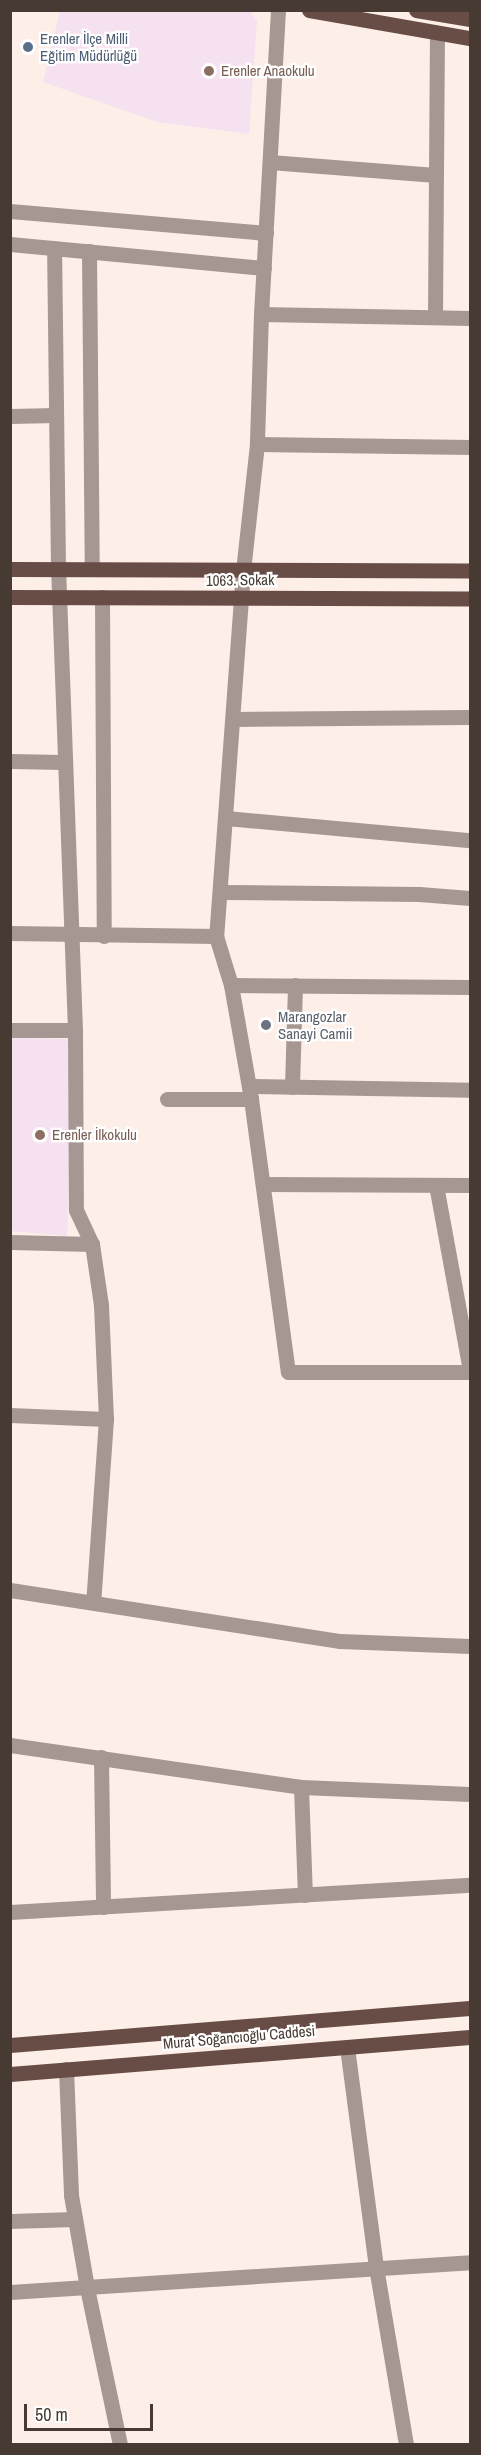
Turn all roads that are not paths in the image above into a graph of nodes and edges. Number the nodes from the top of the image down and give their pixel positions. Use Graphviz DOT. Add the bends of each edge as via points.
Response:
graph roads {
  1 [pos="278,10"];
  2 [pos="309,10"];
  3 [pos="416,10"];
  4 [pos="471,19"];
  5 [pos="437,33"];
  6 [pos="471,38"];
  7 [pos="270,162"];
  8 [pos="435,175"];
  9 [pos="10,211"];
  10 [pos="266,233"];
  11 [pos="10,244"];
  12 [pos="54,248"];
  13 [pos="89,251"];
  14 [pos="264,268"];
  15 [pos="261,314"];
  16 [pos="435,317"];
  17 [pos="471,318"];
  18 [pos="56,415"];
  19 [pos="10,416"];
  20 [pos="257,444"];
  21 [pos="471,447"];
  22 [pos="92,568"];
  23 [pos="10,569"];
  24 [pos="57,569"];
  25 [pos="243,571"];
  26 [pos="471,571"];
  27 [pos="10,597"];
  28 [pos="60,597"];
  29 [pos="102,597"];
  30 [pos="243,598"];
  31 [pos="471,599"];
  32 [pos="471,717"];
  33 [pos="234,719"];
  34 [pos="10,761"];
  35 [pos="63,762"];
  36 [pos="226,818"];
  37 [pos="471,840"];
  38 [pos="221,892"];
  39 [pos="471,898"];
  40 [pos="10,933"];
  41 [pos="72,933"];
  42 [pos="104,936"];
  43 [pos="216,936"];
  44 [pos="231,985"];
  45 [pos="295,985"];
  46 [pos="471,987"];
  47 [pos="10,1030"];
  48 [pos="75,1030"];
  49 [pos="292,1087"];
  50 [pos="471,1090"];
  51 [pos="250,1093"];
  52 [pos="166,1099"];
  53 [pos="263,1184"];
  54 [pos="436,1185"];
  55 [pos="471,1185"];
  56 [pos="10,1242"];
  57 [pos="92,1244"];
  58 [pos="471,1372"];
  59 [pos="10,1415"];
  60 [pos="106,1419"];
  61 [pos="10,1590"];
  62 [pos="93,1603"];
  63 [pos="471,1646"];
  64 [pos="10,1745"];
  65 [pos="101,1757"];
  66 [pos="302,1787"];
  67 [pos="471,1794"];
  68 [pos="471,1885"];
  69 [pos="305,1895"];
  70 [pos="103,1907"];
  71 [pos="10,1912"];
  72 [pos="471,2008"];
  73 [pos="471,2037"];
  74 [pos="10,2045"];
  75 [pos="347,2047"];
  76 [pos="66,2069"];
  77 [pos="10,2074"];
  78 [pos="75,2219"];
  79 [pos="10,2222"];
  80 [pos="471,2262"];
  81 [pos="376,2267"];
  82 [pos="87,2288"];
  83 [pos="10,2292"];
  84 [pos="120,2445"];
  85 [pos="406,2445"];
  1 -- 7 [label="street"];
  2 -- 5 [label="main road"];
  3 -- 4 [label="main road"];
  5 -- 6 [label="main road"];
  5 -- 8 [label="street"];
  7 -- 8 [label="street"];
  7 -- 10 [label="street"];
  8 -- 16 [label="street"];
  9 -- 10 [label="street"];
  10 -- 14 [label="street"];
  11 -- 12 [label="street"];
  12 -- 13 [label="street"];
  12 -- 18 [label="street"];
  13 -- 14 [label="street"];
  13 -- 22 [label="street"];
  14 -- 15 [label="street"];
  15 -- 16 [label="street"];
  15 -- 20 [label="street"];
  16 -- 17 [label="street"];
  18 -- 19 [label="street"];
  18 -- 24 [label="street"];
  20 -- 21 [label="street"];
  20 -- 25 [label="street"];
  22 -- 24 [label="main road, 1063. Sokak"];
  22 -- 25 [label="main road, 1063. Sokak"];
  23 -- 24 [label="main road, 1063. Sokak"];
  24 -- 28 [label="street"];
  25 -- 26 [label="main road, 1063. Sokak"];
  25 -- 30 [label="street"];
  27 -- 28 [label="main road, 1063. Sokak"];
  28 -- 29 [label="main road, 1063. Sokak"];
  28 -- 35 [label="street"];
  29 -- 30 [label="main road, 1063. Sokak"];
  29 -- 42 [label="street"];
  30 -- 31 [label="main road, 1063. Sokak"];
  30 -- 33 [label="street"];
  32 -- 33 [label="street"];
  33 -- 36 [label="street"];
  34 -- 35 [label="street"];
  35 -- 41 [label="street"];
  36 -- 37 [label="street"];
  36 -- 38 [label="street"];
  38 -- 39 [label="street"];
  38 -- 43 [label="street"];
  40 -- 41 [label="street"];
  41 -- 42 [label="street"];
  41 -- 48 [label="street"];
  42 -- 43 [label="street"];
  43 -- 44 [label="street"];
  44 -- 45 [label="street"];
  44 -- 51 [label="street"];
  45 -- 46 [label="street"];
  45 -- 49 [label="street"];
  47 -- 48 [label="street"];
  48 -- 57 [label="street" via="76,1210"];
  49 -- 50 [label="street"];
  49 -- 51 [label="street"];
  51 -- 52 [label="street"];
  51 -- 53 [label="street"];
  53 -- 54 [label="street"];
  53 -- 58 [label="street" via="288,1372"];
  54 -- 55 [label="street"];
  54 -- 58 [label="street"];
  56 -- 57 [label="street"];
  57 -- 60 [label="street" via="101,1305"];
  59 -- 60 [label="street"];
  60 -- 62 [label="street"];
  61 -- 62 [label="street"];
  62 -- 63 [label="street" via="340,1641"];
  64 -- 65 [label="street"];
  65 -- 66 [label="street"];
  65 -- 70 [label="street"];
  66 -- 67 [label="street"];
  66 -- 69 [label="street"];
  68 -- 69 [label="street"];
  69 -- 70 [label="street"];
  70 -- 71 [label="street"];
  72 -- 74 [label="main road, Murat Soğancıoğlu Caddesi"];
  73 -- 75 [label="main road, Murat Soğancıoğlu Caddesi"];
  75 -- 76 [label="main road, Murat Soğancıoğlu Caddesi"];
  75 -- 81 [label="street"];
  76 -- 77 [label="main road, Murat Soğancıoğlu Caddesi"];
  76 -- 78 [label="street" via="70,2195"];
  78 -- 79 [label="street"];
  78 -- 82 [label="street"];
  80 -- 81 [label="street"];
  81 -- 82 [label="street"];
  81 -- 85 [label="street"];
  82 -- 83 [label="street"];
  82 -- 84 [label="street"];
}
